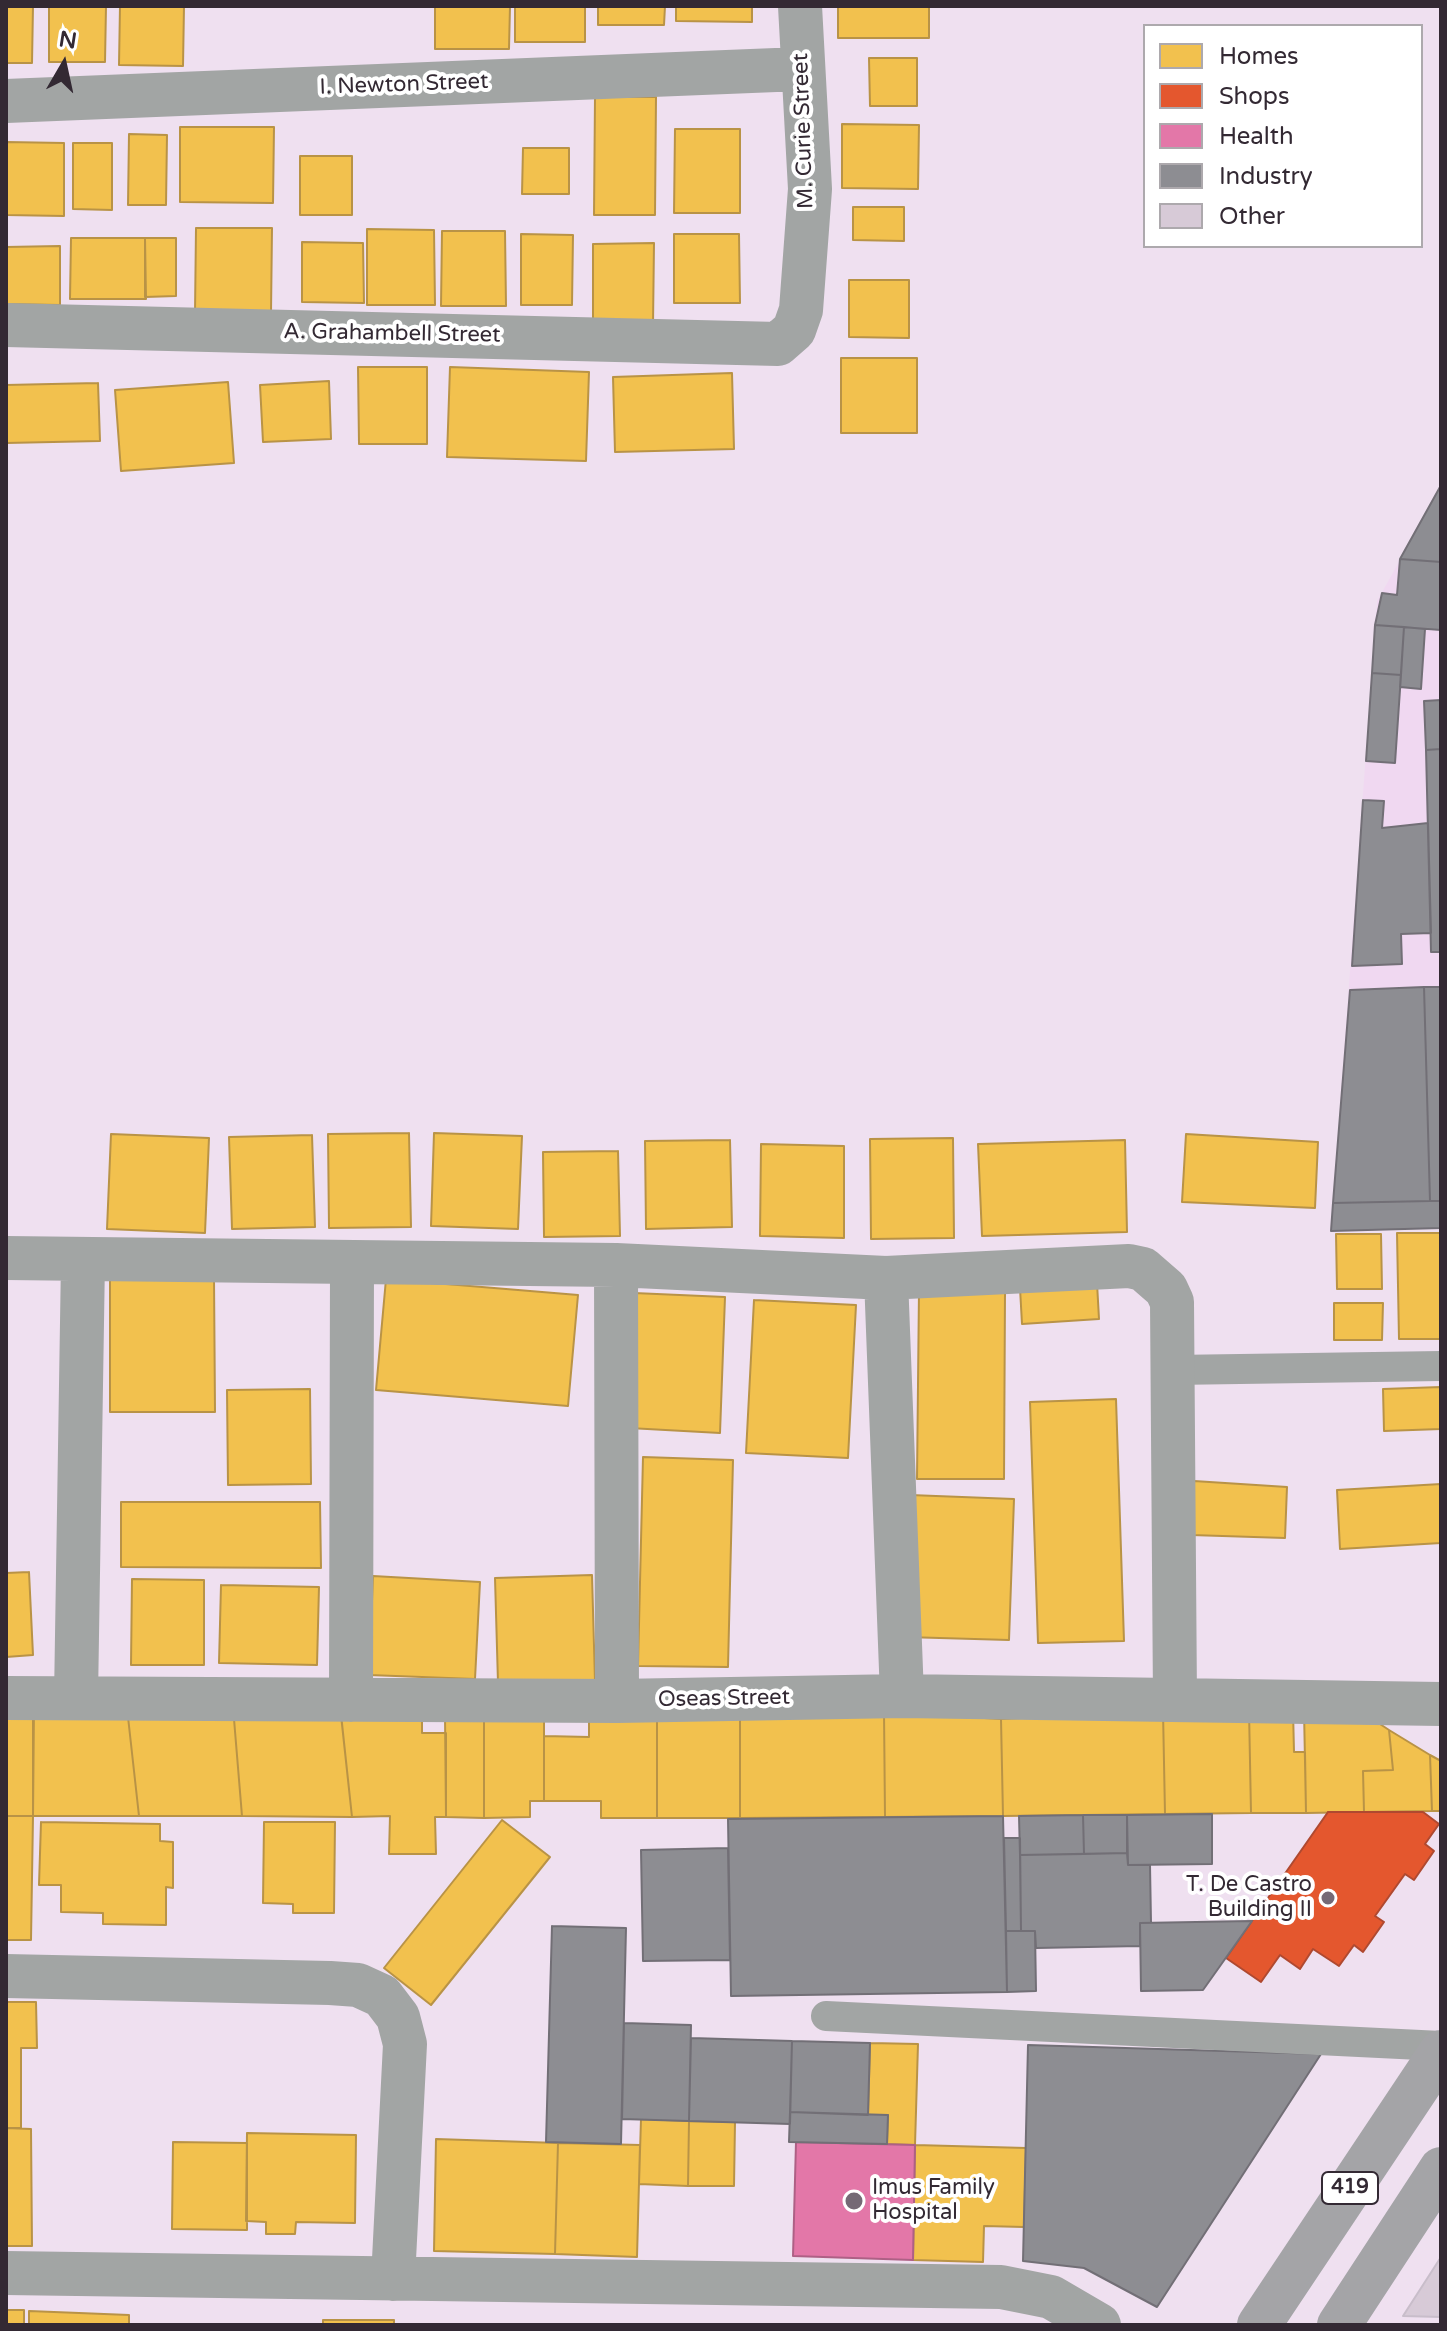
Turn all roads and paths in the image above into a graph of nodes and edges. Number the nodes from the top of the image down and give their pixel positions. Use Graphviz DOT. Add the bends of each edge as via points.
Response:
graph roads {
  1 [pos="800,6"];
  2 [pos="801,69"];
  3 [pos="6,101"];
  4 [pos="6,325"];
  5 [pos="778,344"];
  6 [pos="6,1258"];
  7 [pos="83,1260"];
  8 [pos="352,1264"];
  9 [pos="616,1265"];
  10 [pos="886,1278"];
  11 [pos="1441,1366"];
  12 [pos="1173,1370"];
  13 [pos="902,1696"];
  14 [pos="6,1698"];
  15 [pos="76,1698"];
  16 [pos="351,1700"];
  17 [pos="1175,1700"];
  18 [pos="617,1701"];
  19 [pos="1440,1702"];
  20 [pos="6,1976"];
  21 [pos="826,2016"];
  22 [pos="1441,2049"];
  23 [pos="1441,2169"];
  24 [pos="6,2273"];
  25 [pos="393,2279"];
  26 [pos="1099,2325"];
  27 [pos="1259,2325"];
  28 [pos="1339,2325"];
  1 -- 2 [label="street, M. Curie Street"];
  2 -- 3 [label="street, I. Newton Street"];
  2 -- 5 [label="street, M. Curie Street" via="810,189 801,310 794,330"];
  4 -- 5 [label="street, A. Grahambell Street"];
  6 -- 7 [label="street"];
  7 -- 8 [label="street"];
  7 -- 15 [label="street"];
  8 -- 9 [label="street"];
  8 -- 16 [label="street"];
  9 -- 10 [label="street"];
  9 -- 18 [label="street"];
  10 -- 12 [label="street" via="1143,1269 1166,1289 1172,1302"];
  10 -- 13 [label="street"];
  11 -- 12 [label="lane"];
  12 -- 17 [label="street"];
  13 -- 17 [label="street, Oseas Street"];
  13 -- 18 [label="street, Oseas Street"];
  14 -- 15 [label="street, Oseas Street"];
  15 -- 16 [label="street, Oseas Street"];
  16 -- 18 [label="street, Oseas Street"];
  17 -- 19 [label="street, Oseas Street"];
  20 -- 25 [label="street" via="330,1983 358,1985 382,1996 398,2017 405,2044"];
  21 -- 22 [label="lane"];
  22 -- 27 [label="highway, 419"];
  23 -- 28 [label="highway"];
  24 -- 25 [label="street"];
  25 -- 26 [label="street" via="1001,2287 1051,2297"];
}
